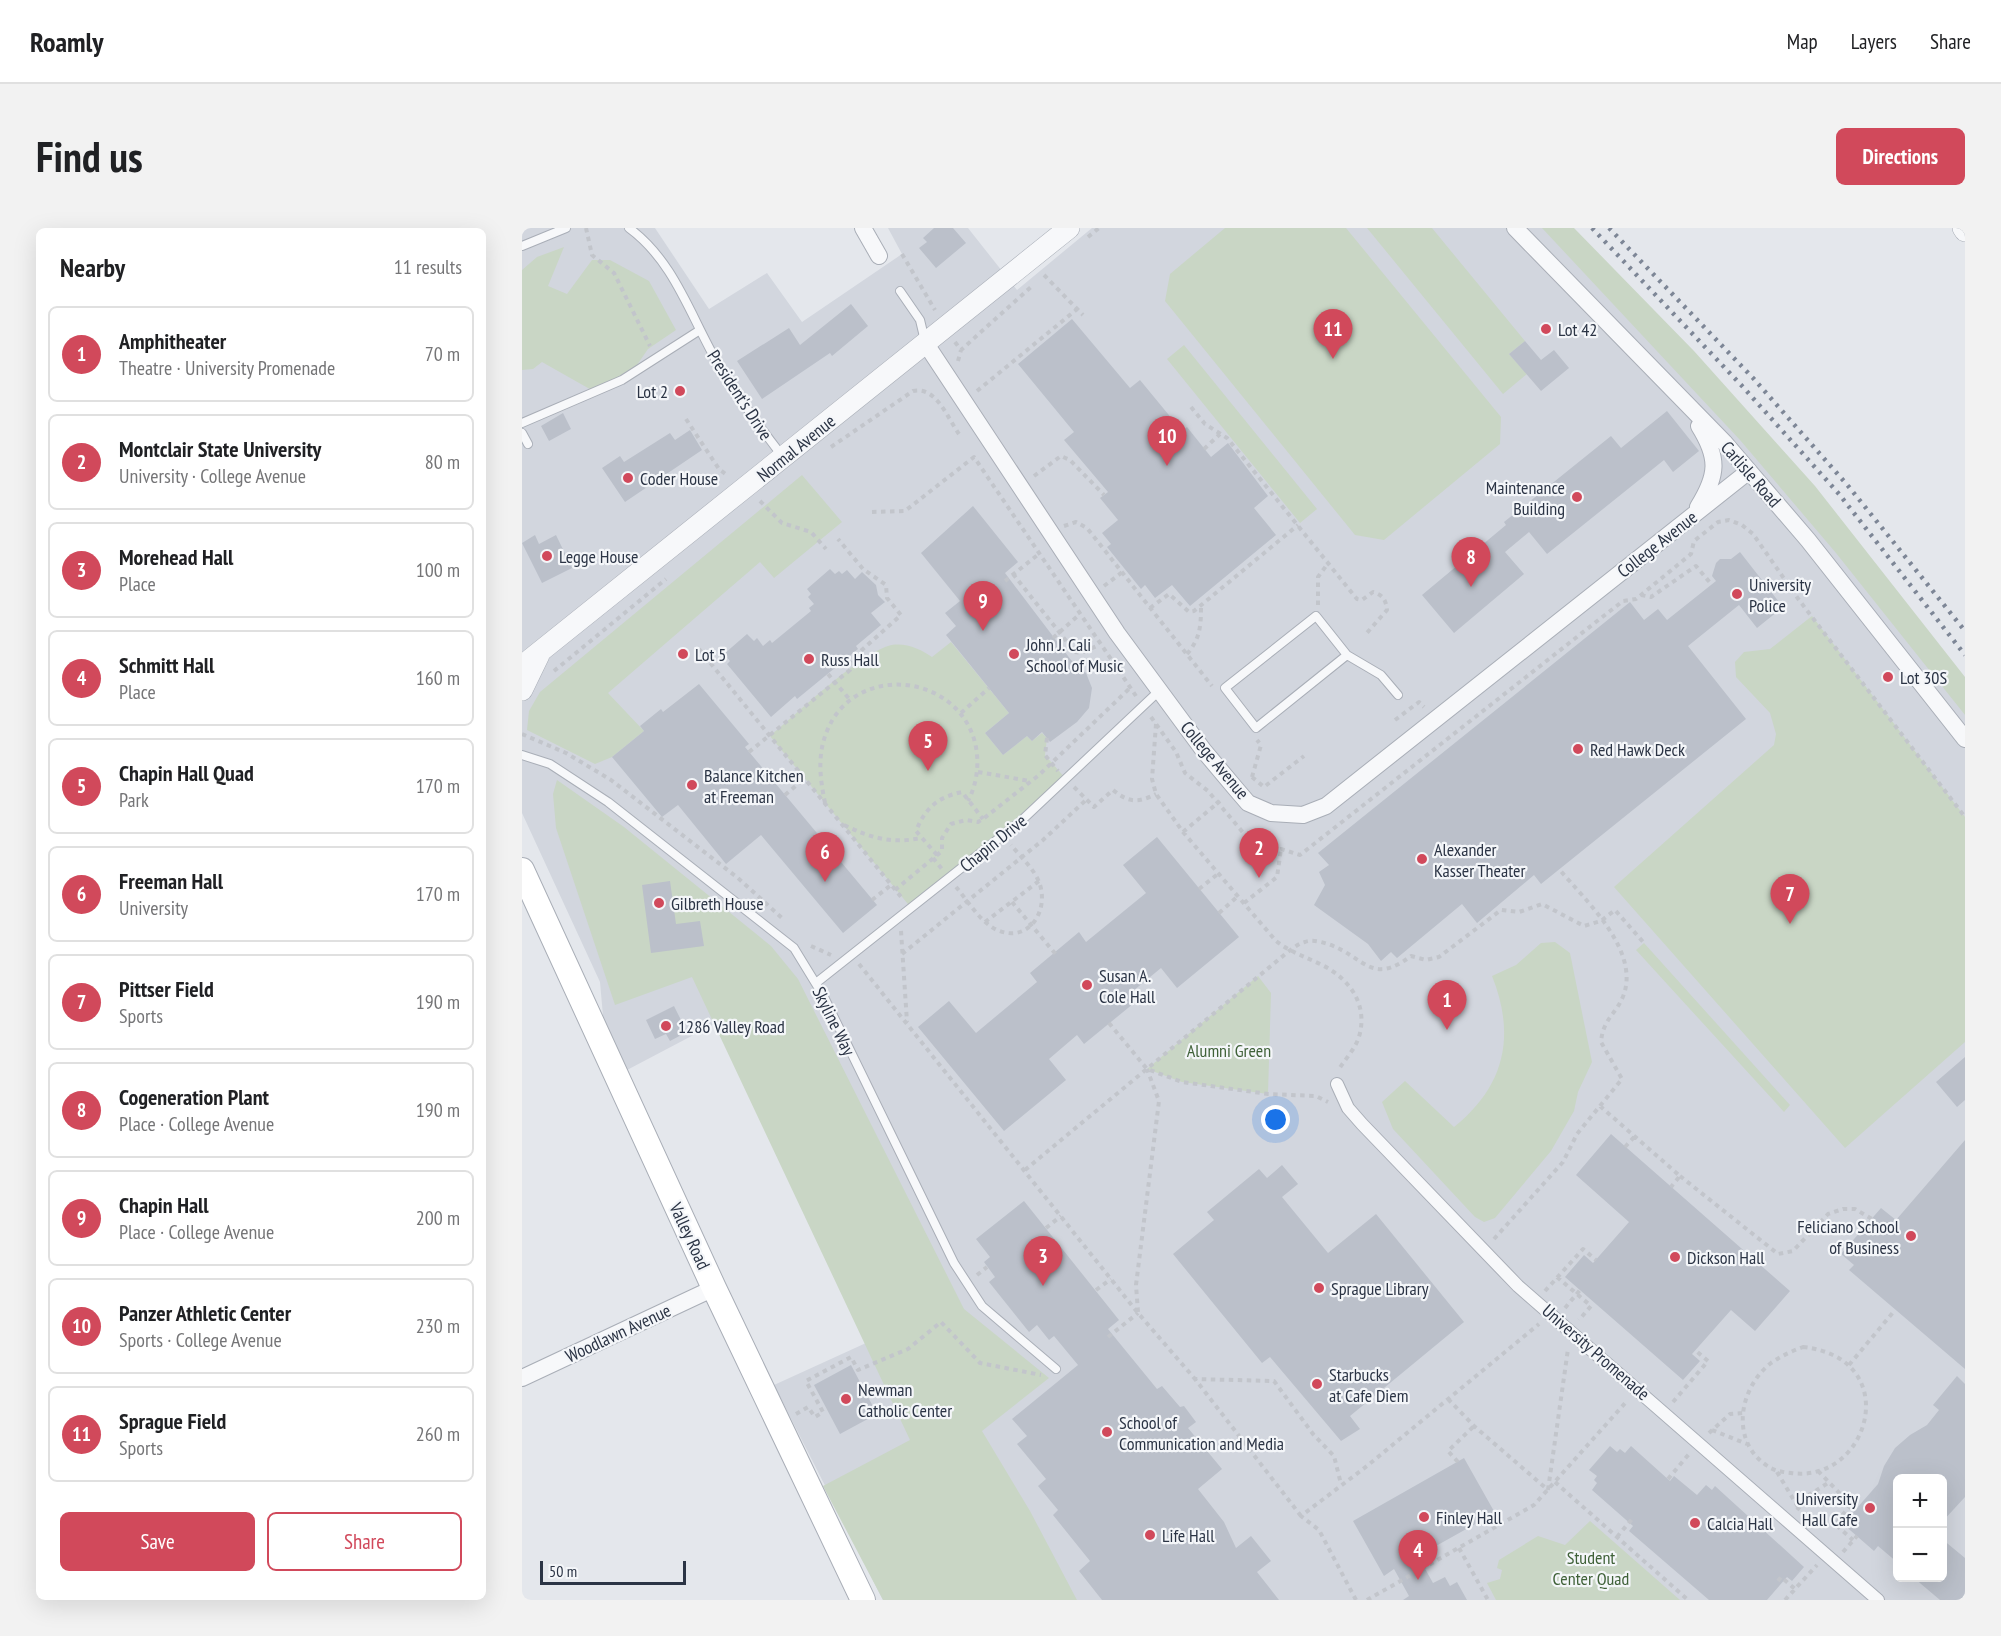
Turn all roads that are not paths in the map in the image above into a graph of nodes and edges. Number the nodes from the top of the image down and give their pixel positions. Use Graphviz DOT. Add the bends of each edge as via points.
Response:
graph roads {
  1 [pos="566,228"];
  2 [pos="629,228"];
  3 [pos="863,228"];
  4 [pos="1069,228"];
  5 [pos="1515,228"];
  6 [pos="522,246"];
  7 [pos="879,256"];
  8 [pos="900,291"];
  9 [pos="700,330"];
  10 [pos="926,344"];
  11 [pos="1683,400"];
  12 [pos="522,423"];
  13 [pos="522,433"];
  14 [pos="528,444"];
  15 [pos="783,458"];
  16 [pos="1749,471"];
  17 [pos="1694,515"];
  18 [pos="541,652"];
  19 [pos="1347,655"];
  20 [pos="522,666"];
  21 [pos="522,690"];
  22 [pos="1159,691"];
  23 [pos="1398,695"];
  24 [pos="1965,739"];
  25 [pos="522,755"];
  26 [pos="522,870"];
  27 [pos="816,983"];
  28 [pos="1336,1084"];
  29 [pos="714,1288"];
  30 [pos="1056,1370"];
  31 [pos="522,1378"];
  32 [pos="862,1600"];
  33 [pos="1878,1600"];
  1 -- 6 [label="lane"];
  2 -- 9 [label="lane, President's Drive" via="656,252 677,283"];
  3 -- 7 [label="street"];
  4 -- 10 [label="street, Normal Avenue"];
  5 -- 11 [label="street, Carlisle Road"];
  8 -- 10 [label="lane, College Avenue" via="920,320"];
  9 -- 12 [label="lane" via="622,380"];
  9 -- 15 [label="lane, President's Drive" via="747,410"];
  10 -- 15 [label="street, Normal Avenue"];
  10 -- 22 [label="street, College Avenue"];
  11 -- 16 [label="street, Carlisle Road"];
  11 -- 17 [label="street" via="1712,446 1714,456 1710,486"];
  13 -- 14 [label="lane"];
  15 -- 18 [label="street, Normal Avenue"];
  16 -- 17 [label="street, College Avenue"];
  16 -- 24 [label="street, Carlisle Road"];
  17 -- 22 [label="street, College Avenue" via="1326,806 1303,815 1271,813 1248,803"];
  18 -- 20 [label="street, Normal Avenue"];
  18 -- 21 [label="street"];
  19 -- 19 [label="lane" via="1256,728 1225,688 1316,616"];
  19 -- 23 [label="lane" via="1382,675"];
  22 -- 27 [label="lane, Chapin Drive" via="1004,835"];
  25 -- 27 [label="lane, Skyline Way" via="550,764 609,802 784,938 803,958"];
  26 -- 29 [label="main road, Valley Road"];
  27 -- 30 [label="lane, Skyline Way" via="954,1263 982,1306"];
  28 -- 33 [label="street, University Promenade" via="1348,1108 1362,1124 1483,1251"];
  29 -- 31 [label="street, Woodlawn Avenue"];
  29 -- 32 [label="main road, Valley Road"];
}
